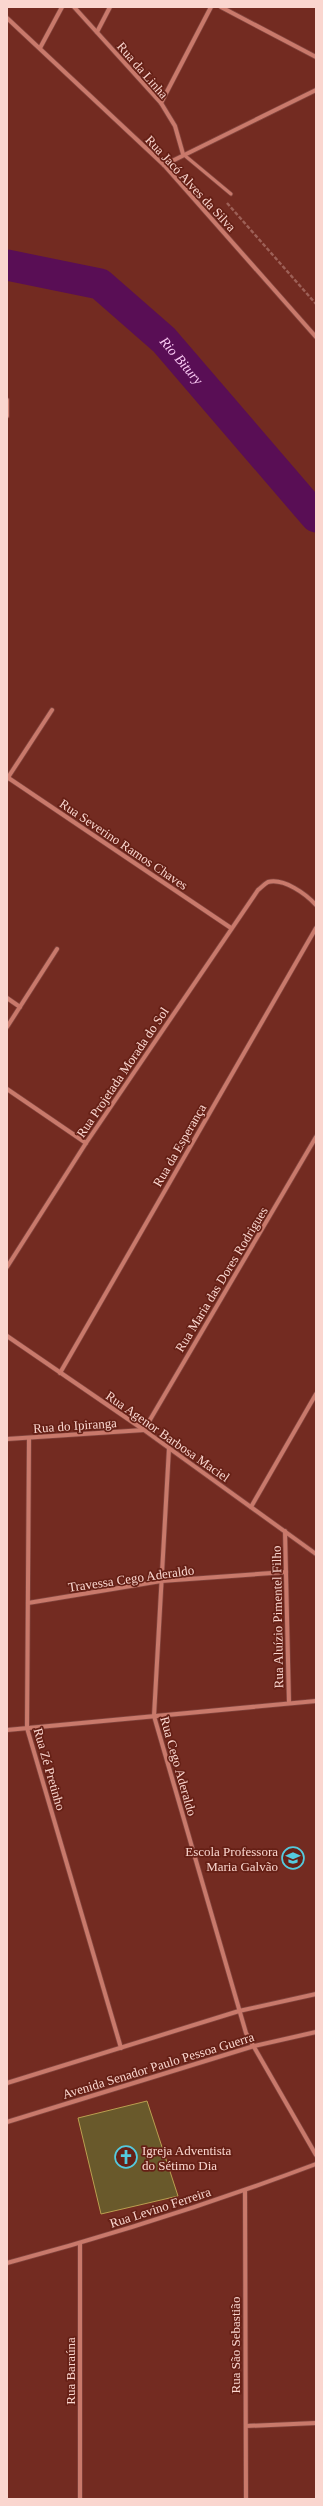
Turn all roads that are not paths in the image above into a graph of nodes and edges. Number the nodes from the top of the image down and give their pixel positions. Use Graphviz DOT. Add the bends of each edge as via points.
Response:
graph roads {
  1 [pos="62,7"];
  2 [pos="74,7"];
  3 [pos="110,7"];
  4 [pos="210,7"];
  5 [pos="221,7"];
  6 [pos="7,18"];
  7 [pos="97,32"];
  8 [pos="40,48"];
  9 [pos="316,57"];
  10 [pos="316,90"];
  11 [pos="160,103"];
  12 [pos="183,154"];
  13 [pos="164,165"];
  14 [pos="231,194"];
  15 [pos="316,337"];
  16 [pos="8,402"];
  17 [pos="7,416"];
  18 [pos="52,710"];
  19 [pos="7,778"];
  20 [pos="316,905"];
  21 [pos="230,928"];
  22 [pos="316,928"];
  23 [pos="57,949"];
  24 [pos="7,998"];
  25 [pos="20,1007"];
  26 [pos="7,1027"];
  27 [pos="7,1089"];
  28 [pos="316,1137"];
  29 [pos="86,1143"];
  30 [pos="7,1267"];
  31 [pos="7,1336"];
  32 [pos="60,1373"];
  33 [pos="316,1394"];
  34 [pos="144,1430"];
  35 [pos="7,1439"];
  36 [pos="29,1439"];
  37 [pos="169,1448"];
  38 [pos="251,1507"];
  39 [pos="285,1531"];
  40 [pos="316,1554"];
  41 [pos="286,1572"];
  42 [pos="161,1581"];
  43 [pos="28,1603"];
  44 [pos="316,1701"];
  45 [pos="289,1703"];
  46 [pos="154,1716"];
  47 [pos="27,1728"];
  48 [pos="7,1730"];
  49 [pos="316,1994"];
  50 [pos="239,2011"];
  51 [pos="316,2032"];
  52 [pos="254,2046"];
  53 [pos="121,2048"];
  54 [pos="7,2083"];
  55 [pos="7,2122"];
  56 [pos="316,2155"];
  57 [pos="316,2164"];
  58 [pos="245,2191"];
  59 [pos="80,2244"];
  60 [pos="7,2263"];
  61 [pos="316,2423"];
  62 [pos="246,2426"];
  63 [pos="80,2499"];
  64 [pos="246,2499"];
  1 -- 8 [label="street"];
  2 -- 7 [label="street, Rua da Linha"];
  3 -- 7 [label="street"];
  4 -- 11 [label="street"];
  5 -- 9 [label="street"];
  6 -- 8 [label="street, Rua Jacó Alves da Silva"];
  7 -- 11 [label="street, Rua da Linha"];
  8 -- 13 [label="street, Rua Jacó Alves da Silva"];
  10 -- 12 [label="street"];
  11 -- 12 [label="street, Rua da Linha" via="175,126"];
  12 -- 13 [label="street"];
  12 -- 14 [label="lane"];
  13 -- 15 [label="street, Rua Jacó Alves da Silva"];
  16 -- 17 [label="street"];
  18 -- 19 [label="street"];
  19 -- 21 [label="street, Rua Severino Ramos Chaves"];
  20 -- 21 [label="street, Rua Projetada Morada do Sol" via="307,896 279,882 267,882"];
  21 -- 29 [label="street, Rua Projetada Morada do Sol"];
  22 -- 32 [label="street, Rua da Esperança"];
  23 -- 25 [label="street"];
  24 -- 25 [label="street"];
  25 -- 26 [label="street"];
  27 -- 29 [label="street"];
  28 -- 34 [label="street, Rua Maria das Dores Rodrigues"];
  29 -- 30 [label="street, Rua Projetada Morada do Sol"];
  31 -- 32 [label="street, Rua Agenor Barbosa Maciel"];
  32 -- 34 [label="street, Rua Agenor Barbosa Maciel"];
  33 -- 38 [label="street"];
  34 -- 36 [label="street, Rua do Ipiranga"];
  34 -- 37 [label="street, Rua Agenor Barbosa Maciel"];
  35 -- 36 [label="street, Rua do Ipiranga"];
  36 -- 43 [label="street, Rua Zé Pretinho"];
  37 -- 38 [label="street, Rua Agenor Barbosa Maciel"];
  37 -- 42 [label="street, Rua Cego Aderaldo"];
  38 -- 39 [label="street, Rua Agenor Barbosa Maciel"];
  39 -- 40 [label="street, Rua Agenor Barbosa Maciel"];
  39 -- 41 [label="street, Rua Aluízio Pimentel Filho"];
  41 -- 42 [label="street, Travessa Cego Aderaldo"];
  41 -- 45 [label="street, Rua Aluízio Pimentel Filho"];
  42 -- 43 [label="street, Travessa Cego Aderaldo"];
  42 -- 46 [label="street, Rua Cego Aderaldo"];
  43 -- 47 [label="street, Rua Zé Pretinho"];
  44 -- 45 [label="street"];
  45 -- 46 [label="street"];
  46 -- 47 [label="street"];
  46 -- 50 [label="street, Rua Cego Aderaldo"];
  47 -- 48 [label="street"];
  47 -- 53 [label="street, Rua Zé Pretinho"];
  49 -- 50 [label="street, Avenida Senador Paulo Pessoa Guerra"];
  50 -- 52 [label="street, Rua Cego Aderaldo"];
  50 -- 53 [label="street, Avenida Senador Paulo Pessoa Guerra"];
  51 -- 52 [label="street, Avenida Senador Paulo Pessoa Guerra"];
  52 -- 55 [label="street, Avenida Senador Paulo Pessoa Guerra"];
  52 -- 56 [label="street, Rua Cego Aderaldo"];
  53 -- 54 [label="street, Avenida Senador Paulo Pessoa Guerra"];
  57 -- 58 [label="street, Rua Levino Ferreira"];
  58 -- 59 [label="street, Rua Levino Ferreira"];
  58 -- 62 [label="street, Rua São Sebastião"];
  59 -- 60 [label="street, Rua Levino Ferreira"];
  59 -- 63 [label="street, Rua Baraúna"];
  61 -- 62 [label="street"];
  62 -- 64 [label="street, Rua São Sebastião"];
}
